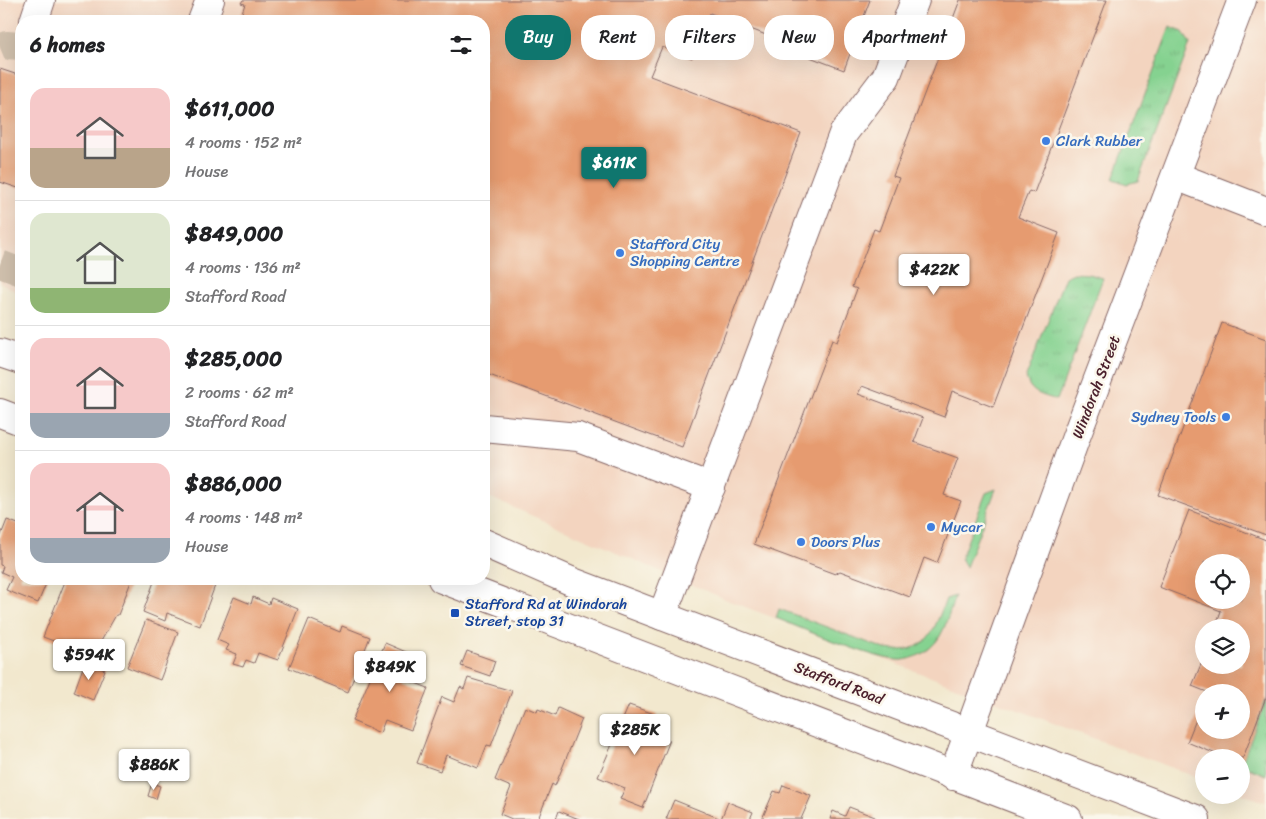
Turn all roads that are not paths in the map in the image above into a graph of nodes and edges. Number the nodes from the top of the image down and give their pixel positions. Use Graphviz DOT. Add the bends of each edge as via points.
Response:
graph roads {
  1 [pos="42,0"];
  2 [pos="210,0"];
  3 [pos="915,0"];
  4 [pos="1242,0"];
  5 [pos="36,15"];
  6 [pos="204,15"];
  7 [pos="1176,176"];
  8 [pos="1266,211"];
  9 [pos="0,352"];
  10 [pos="15,358"];
  11 [pos="0,413"];
  12 [pos="15,419"];
  13 [pos="490,429"];
  14 [pos="711,488"];
  15 [pos="490,545"];
  16 [pos="458,585"];
  17 [pos="662,616"];
  18 [pos="969,732"];
  19 [pos="953,776"];
  20 [pos="1068,819"];
  21 [pos="1196,819"];
  1 -- 5 [label="main road"];
  2 -- 6 [label="main road"];
  3 -- 14 [label="main road" via="886,77 844,134"];
  4 -- 7 [label="main road, Windorah Street"];
  7 -- 8 [label="main road"];
  7 -- 18 [label="main road, Windorah Street" via="1066,464"];
  9 -- 10 [label="main road"];
  11 -- 12 [label="main road"];
  13 -- 14 [label="main road" via="578,438"];
  14 -- 17 [label="main road"];
  15 -- 17 [label="main road, Stafford Road" via="573,582"];
  16 -- 19 [label="main road"];
  17 -- 18 [label="main road, Stafford Road"];
  18 -- 19 [label="main road, Windorah Street"];
  18 -- 21 [label="main road, Stafford Road"];
  19 -- 20 [label="main road"];
}
